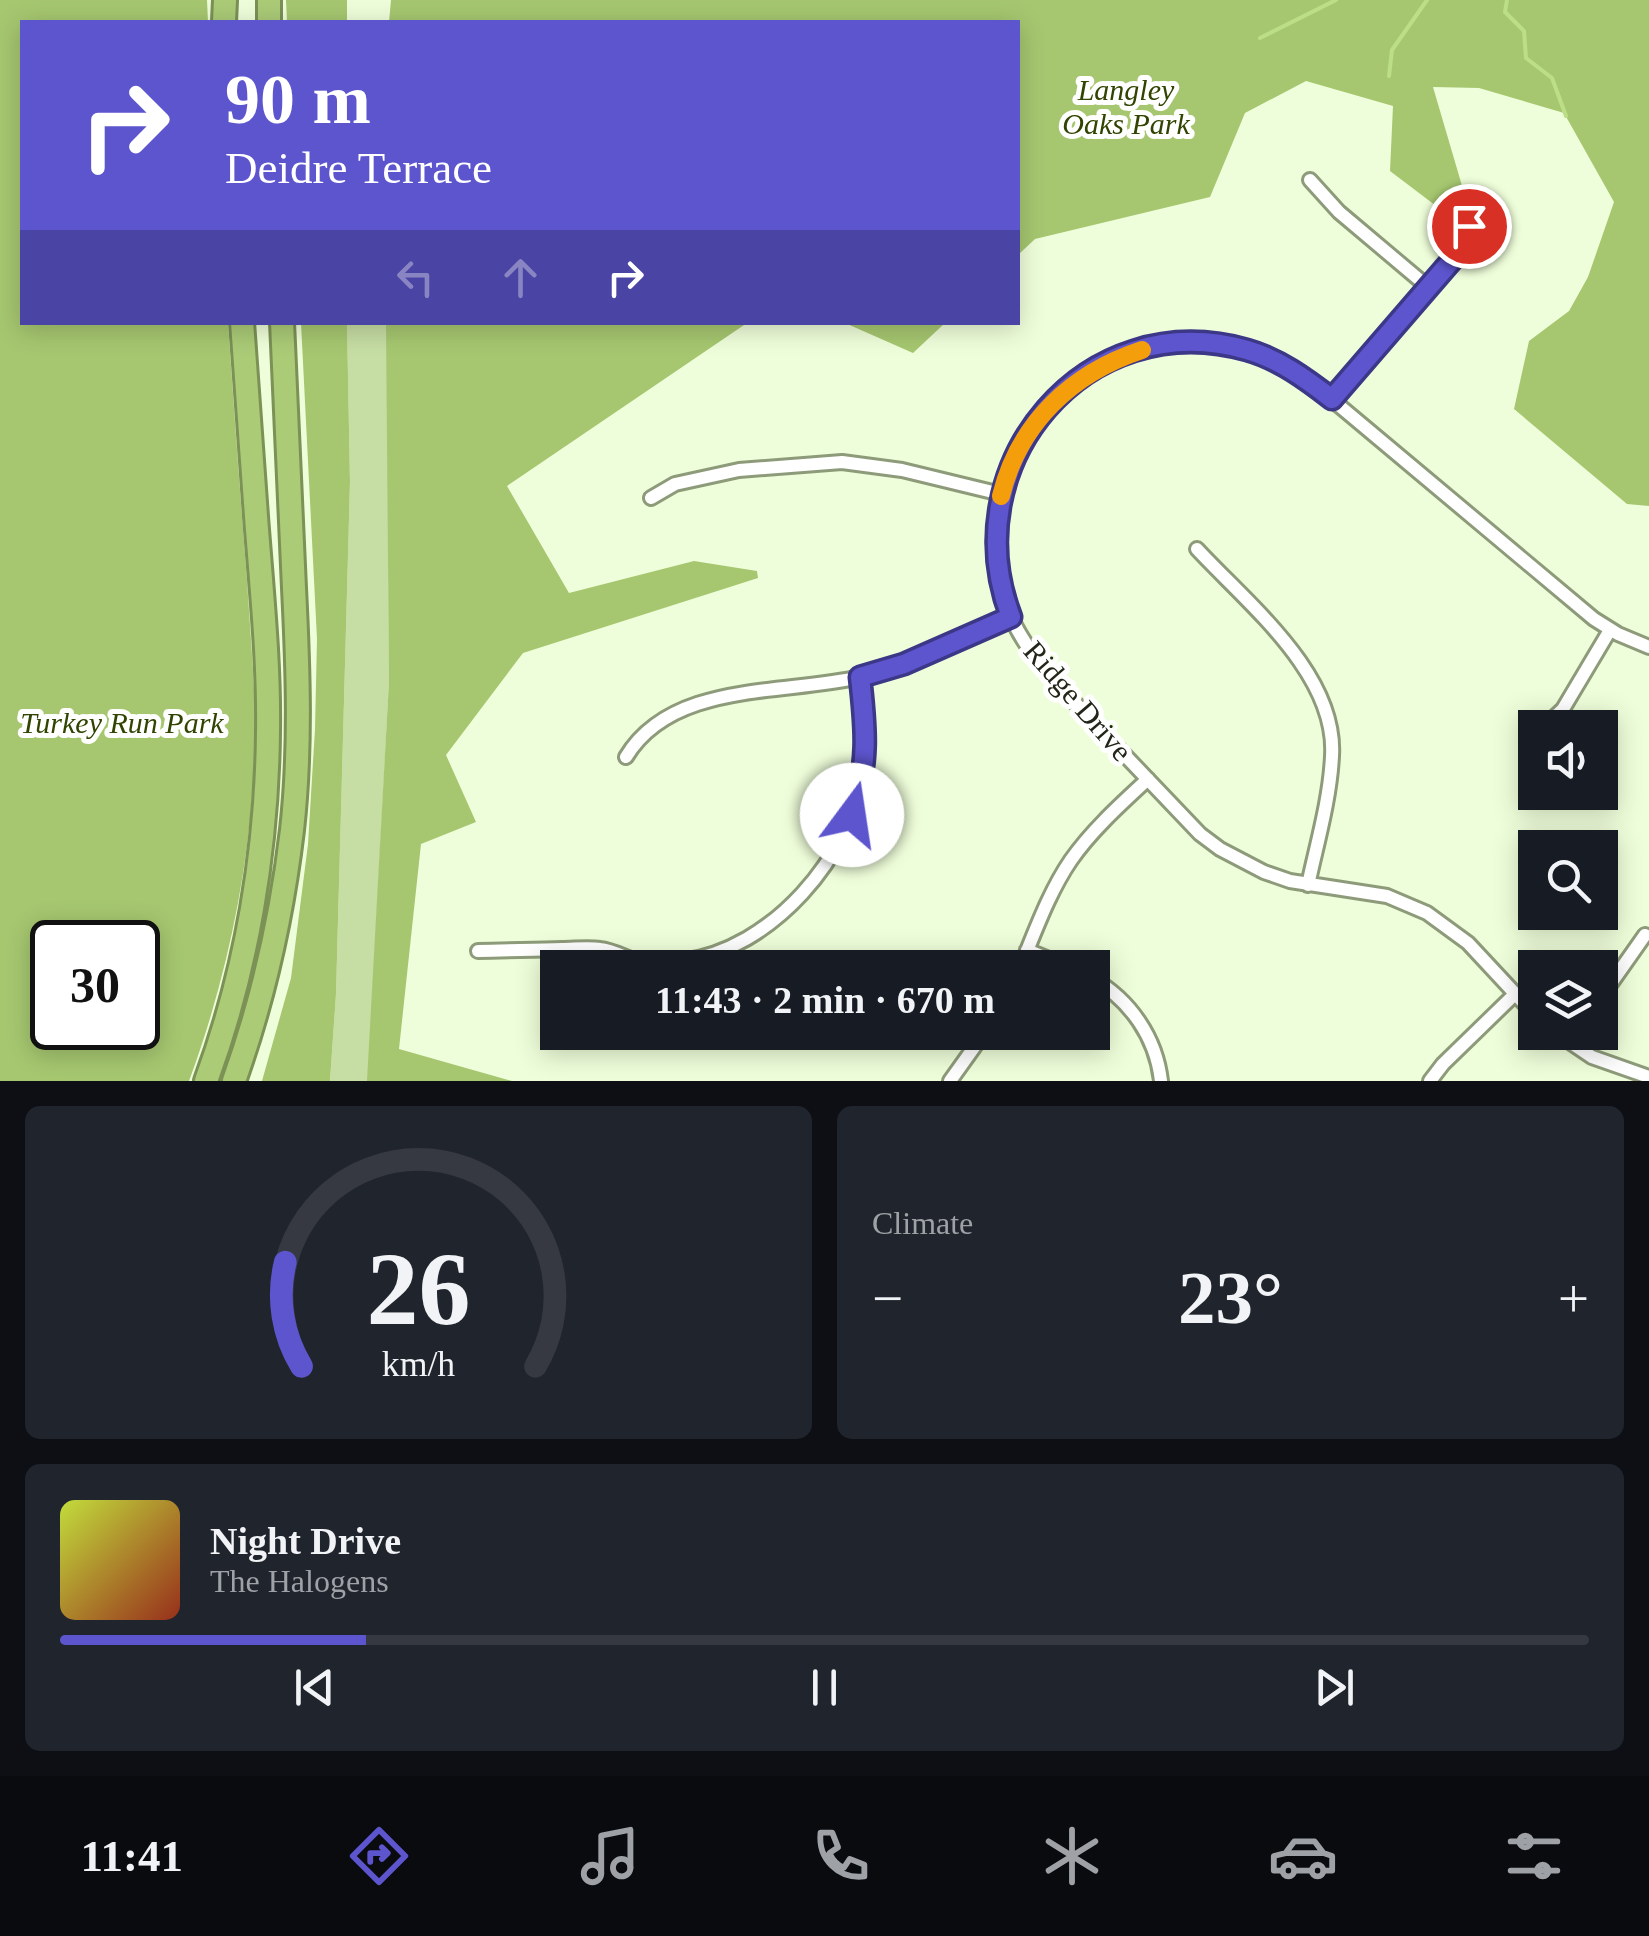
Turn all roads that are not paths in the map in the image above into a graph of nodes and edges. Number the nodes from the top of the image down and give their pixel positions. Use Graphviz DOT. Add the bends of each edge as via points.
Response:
graph roads {
  1 [pos="1310,180"];
  2 [pos="1470,219"];
  3 [pos="1428,287"];
  4 [pos="242,325"];
  5 [pos="282,325"];
  6 [pos="1332,399"];
  7 [pos="1001,494"];
  8 [pos="651,498"];
  9 [pos="1197,548"];
  10 [pos="1011,617"];
  11 [pos="1610,630"];
  12 [pos="1649,647"];
  13 [pos="860,677"];
  14 [pos="1562,710"];
  15 [pos="626,757"];
  16 [pos="1148,779"];
  17 [pos="1308,885"];
  18 [pos="1644,934"];
  19 [pos="1027,950"];
  20 [pos="478,951"];
  21 [pos="1618,972"];
  22 [pos="1110,991"];
  23 [pos="1515,994"];
  24 [pos="1518,997"];
  25 [pos="972,1050"];
  26 [pos="1589,1050"];
  27 [pos="1649,1077"];
  28 [pos="206,1081"];
  29 [pos="234,1081"];
  30 [pos="950,1081"];
  31 [pos="1161,1081"];
  32 [pos="1430,1081"];
  1 -- 3 [label="street"];
  2 -- 3 [label="street" via="1462,244"];
  3 -- 6 [label="street"];
  4 -- 28 [label="highway" via="267,660 266,786 242,955"];
  5 -- 29 [label="highway" via="296,776 273,945"];
  6 -- 7 [label="street, Ridge Drive" via="1287,367 1246,350 1189,342 1143,349 1099,367 1053,402 1021,444"];
  6 -- 11 [label="street, Ridge Drive"];
  7 -- 8 [label="street" via="842,462 739,470 675,484"];
  7 -- 10 [label="street, Ridge Drive" via="996,555"];
  9 -- 17 [label="street" via="1298,655 1326,713 1332,756"];
  10 -- 13 [label="street"];
  10 -- 16 [label="street, Ridge Drive" via="1041,666"];
  11 -- 12 [label="street, Ridge Drive"];
  11 -- 14 [label="street"];
  13 -- 15 [label="street" via="680,710 651,727"];
  13 -- 20 [label="street" via="866,756 852,815 818,876 766,926 684,960 648,963 602,949"];
  16 -- 17 [label="street, Ridge Drive" via="1220,849"];
  16 -- 19 [label="street" via="1073,857"];
  17 -- 23 [label="street, Ridge Drive" via="1387,896 1428,913 1468,943"];
  18 -- 21 [label="street"];
  22 -- 31 [label="street" via="1142,1025"];
  23 -- 24 [label="street, Ridge Drive"];
  23 -- 32 [label="street"];
  25 -- 30 [label="street"];
  26 -- 27 [label="street" via="1607,1064"];
}
